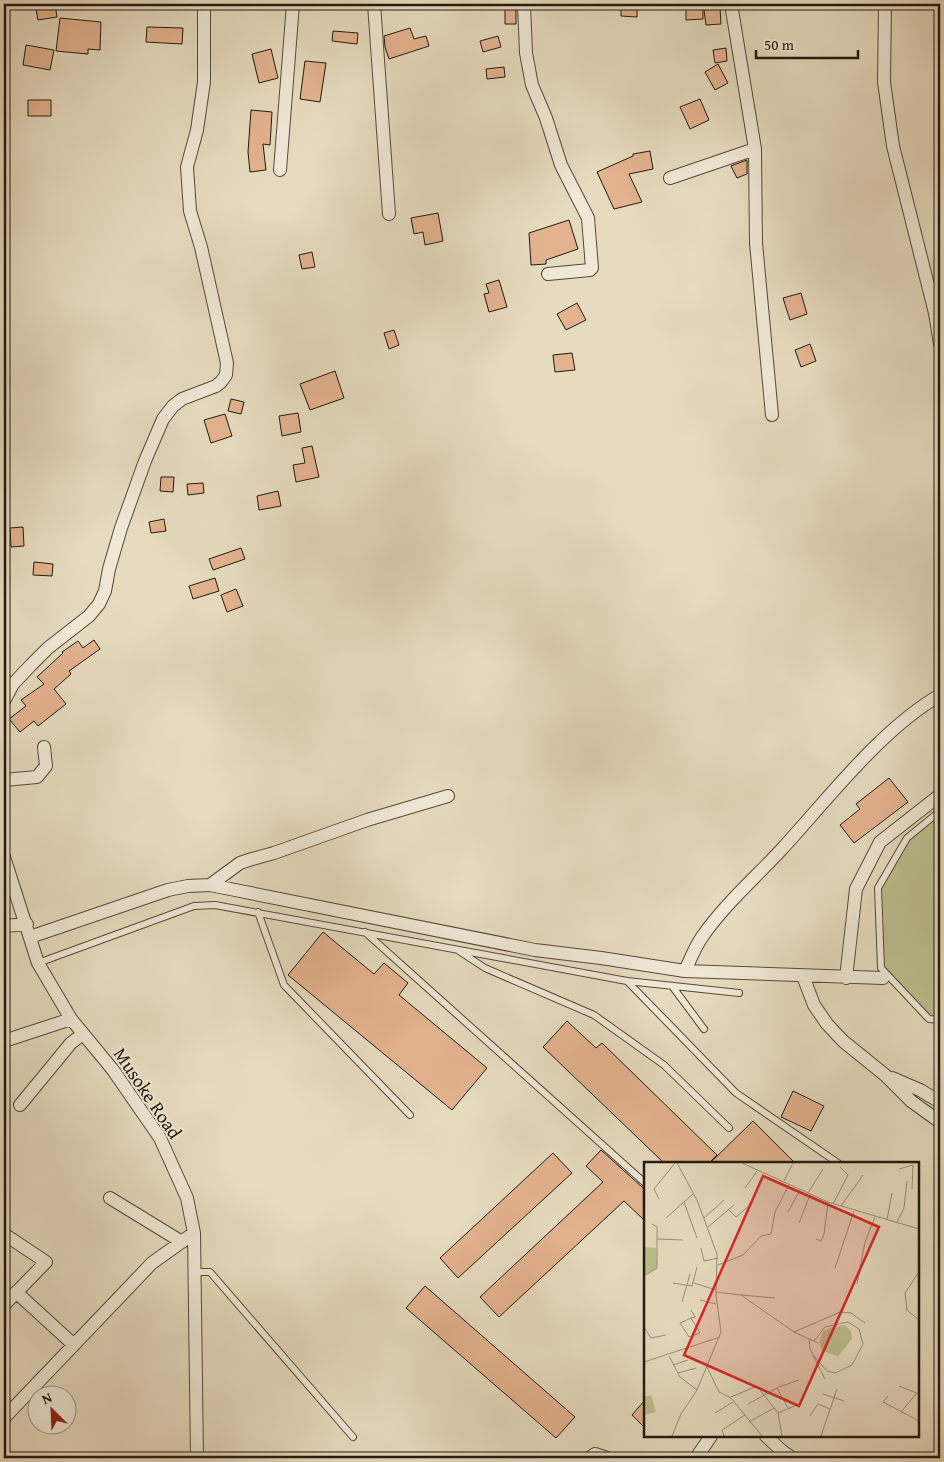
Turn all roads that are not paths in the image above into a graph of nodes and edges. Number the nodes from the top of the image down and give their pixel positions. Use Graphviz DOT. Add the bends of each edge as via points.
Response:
graph roads {
  1 [pos="204,4"];
  2 [pos="293,4"];
  3 [pos="374,4"];
  4 [pos="524,4"];
  5 [pos="731,4"];
  6 [pos="885,4"];
  7 [pos="754,149"];
  8 [pos="280,170"];
  9 [pos="670,178"];
  10 [pos="389,214"];
  11 [pos="548,274"];
  12 [pos="940,344"];
  13 [pos="772,415"];
  14 [pos="940,695"];
  15 [pos="4,701"];
  16 [pos="44,747"];
  17 [pos="4,780"];
  18 [pos="940,795"];
  19 [pos="448,796"];
  20 [pos="940,811"];
  21 [pos="4,857"];
  22 [pos="210,885"];
  23 [pos="258,912"];
  24 [pos="27,924"];
  25 [pos="4,926"];
  26 [pos="365,932"];
  27 [pos="30,937"];
  28 [pos="456,949"];
  29 [pos="38,962"];
  30 [pos="685,971"];
  31 [pos="803,976"];
  32 [pos="846,978"];
  33 [pos="883,978"];
  34 [pos="627,981"];
  35 [pos="672,986"];
  36 [pos="739,993"];
  37 [pos="71,1019"];
  38 [pos="940,1020"];
  39 [pos="704,1029"];
  40 [pos="83,1034"];
  41 [pos="4,1041"];
  42 [pos="885,1075"];
  43 [pos="940,1102"];
  44 [pos="20,1105"];
  45 [pos="410,1114"];
  46 [pos="940,1122"];
  47 [pos="730,1128"];
  48 [pos="837,1162"];
  49 [pos="644,1182"];
  50 [pos="110,1198"];
  51 [pos="194,1233"];
  52 [pos="4,1234"];
  53 [pos="182,1242"];
  54 [pos="195,1272"];
  55 [pos="16,1292"];
  56 [pos="4,1305"];
  57 [pos="74,1344"];
  58 [pos="4,1418"];
  59 [pos="353,1437"];
  60 [pos="710,1437"];
  61 [pos="767,1437"];
  62 [pos="198,1458"];
  63 [pos="589,1458"];
  64 [pos="607,1458"];
  65 [pos="696,1458"];
  66 [pos="792,1458"];
  1 -- 15 [label="street" via="204,82 188,167 190,211 227,363 226,374 216,386 182,399 163,419 121,528 99,604 31,665 13,684"];
  2 -- 8 [label="street"];
  3 -- 10 [label="street"];
  4 -- 11 [label="street" via="526,53 532,85 561,166 588,218 592,268"];
  5 -- 7 [label="street"];
  6 -- 12 [label="street" via="884,82 893,146"];
  7 -- 9 [label="street"];
  7 -- 13 [label="street" via="756,243"];
  14 -- 30 [label="street" via="896,728 830,794 700,938"];
  16 -- 17 [label="street" via="46,766 37,777"];
  18 -- 32 [label="street" via="880,842 856,889"];
  19 -- 22 [label="street" via="240,863"];
  20 -- 38 [label="lane" via="907,838 878,888 881,968 929,1019"];
  21 -- 24 [label="street, Musoke Road"];
  22 -- 27 [label="street" via="168,890"];
  22 -- 30 [label="street" via="535,950"];
  23 -- 26 [label="lane"];
  23 -- 29 [label="lane" via="215,905 194,906"];
  23 -- 45 [label="lane" via="284,985"];
  24 -- 25 [label="street"];
  24 -- 27 [label="street, Musoke Road"];
  26 -- 28 [label="lane"];
  26 -- 49 [label="lane"];
  27 -- 29 [label="street, Musoke Road"];
  28 -- 34 [label="lane"];
  28 -- 47 [label="lane" via="485,968 594,1015 664,1064"];
  29 -- 37 [label="street, Musoke Road"];
  30 -- 31 [label="street"];
  31 -- 32 [label="street"];
  31 -- 42 [label="street" via="814,1005 827,1024"];
  32 -- 33 [label="street"];
  34 -- 35 [label="lane"];
  34 -- 48 [label="lane" via="736,1093"];
  35 -- 36 [label="lane"];
  35 -- 39 [label="lane"];
  37 -- 40 [label="street, Musoke Road"];
  37 -- 41 [label="street"];
  40 -- 44 [label="street" via="71,1042"];
  40 -- 51 [label="street, Musoke Road" via="113,1070 160,1138 187,1198"];
  42 -- 43 [label="street"];
  42 -- 46 [label="street" via="911,1101"];
  50 -- 53 [label="street"];
  51 -- 53 [label="street"];
  51 -- 54 [label="street, Musoke Road"];
  52 -- 55 [label="street" via="46,1262"];
  53 -- 57 [label="street" via="152,1263"];
  54 -- 59 [label="lane" via="210,1272"];
  54 -- 62 [label="street, Musoke Road"];
  55 -- 56 [label="street"];
  55 -- 57 [label="street"];
  57 -- 58 [label="street"];
  60 -- 65 [label="street"];
  61 -- 66 [label="street"];
  63 -- 64 [label="street" via="595,1454"];
}
